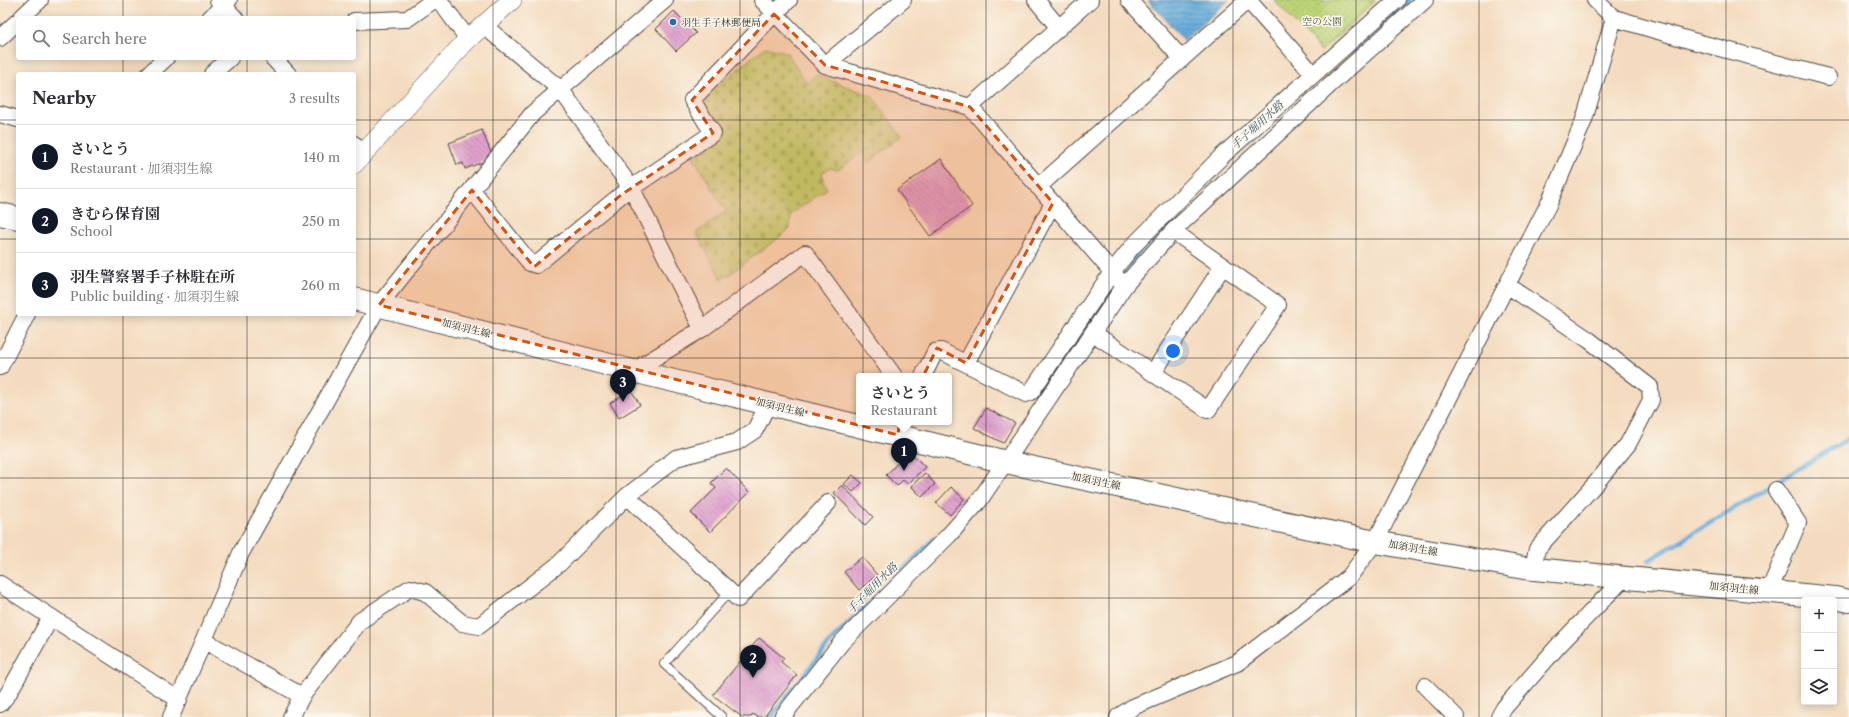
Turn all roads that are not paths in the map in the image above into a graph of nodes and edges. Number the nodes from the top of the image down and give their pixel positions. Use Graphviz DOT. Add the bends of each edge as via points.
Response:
graph roads {
  1 [pos="40,0"];
  2 [pos="434,0"];
  3 [pos="439,0"];
  4 [pos="512,0"];
  5 [pos="665,0"];
  6 [pos="762,0"];
  7 [pos="789,0"];
  8 [pos="903,0"];
  9 [pos="1036,0"];
  10 [pos="1090,0"];
  11 [pos="1129,0"];
  12 [pos="1397,0"];
  13 [pos="1425,0"];
  14 [pos="1595,0"];
  15 [pos="223,2"];
  16 [pos="774,14"];
  17 [pos="23,16"];
  18 [pos="212,16"];
  19 [pos="234,16"];
  20 [pos="1614,18"];
  21 [pos="356,21"];
  22 [pos="16,23"];
  23 [pos="483,25"];
  24 [pos="1059,28"];
  25 [pos="0,38"];
  26 [pos="468,39"];
  27 [pos="1182,59"];
  28 [pos="164,60"];
  29 [pos="228,60"];
  30 [pos="825,64"];
  31 [pos="1306,66"];
  32 [pos="151,72"];
  33 [pos="214,72"];
  34 [pos="1828,77"];
  35 [pos="560,90"];
  36 [pos="970,107"];
  37 [pos="0,114"];
  38 [pos="16,118"];
  39 [pos="357,153"];
  40 [pos="1038,187"];
  41 [pos="632,189"];
  42 [pos="472,190"];
  43 [pos="1053,203"];
  44 [pos="0,214"];
  45 [pos="16,218"];
  46 [pos="1173,231"];
  47 [pos="1223,266"];
  48 [pos="1112,272"];
  49 [pos="1125,285"];
  50 [pos="1507,285"];
  51 [pos="356,300"];
  52 [pos="379,306"];
  53 [pos="26,316"];
  54 [pos="702,329"];
  55 [pos="1094,333"];
  56 [pos="966,363"];
  57 [pos="0,367"];
  58 [pos="633,371"];
  59 [pos="892,373"];
  60 [pos="924,373"];
  61 [pos="1153,373"];
  62 [pos="768,404"];
  63 [pos="856,421"];
  64 [pos="879,425"];
  65 [pos="900,429"];
  66 [pos="1006,462"];
  67 [pos="1776,490"];
  68 [pos="627,496"];
  69 [pos="828,503"];
  70 [pos="1375,542"];
  71 [pos="1533,568"];
  72 [pos="1625,577"];
  73 [pos="0,584"];
  74 [pos="730,591"];
  75 [pos="1769,591"];
  76 [pos="1849,601"];
  77 [pos="51,617"];
  78 [pos="204,641"];
  79 [pos="1425,686"];
  80 [pos="302,696"];
  81 [pos="179,700"];
  82 [pos="0,704"];
  83 [pos="171,717"];
  84 [pos="291,717"];
  85 [pos="722,717"];
  86 [pos="782,717"];
  87 [pos="1118,717"];
  88 [pos="1456,717"];
  89 [pos="1499,717"];
  1 -- 17 [label="street"];
  2 -- 21 [label="street" via="407,19"];
  3 -- 26 [label="street"];
  4 -- 23 [label="street"];
  5 -- 35 [label="street"];
  6 -- 16 [label="street"];
  7 -- 16 [label="street"];
  8 -- 30 [label="street"];
  9 -- 24 [label="street"];
  10 -- 24 [label="street"];
  11 -- 27 [label="street"];
  12 -- 48 [label="street" via="1222,156 1142,236"];
  13 -- 46 [label="street"];
  14 -- 20 [label="street"];
  15 -- 18 [label="street"];
  15 -- 19 [label="street"];
  16 -- 30 [label="street"];
  16 -- 41 [label="street" via="692,100 713,133"];
  20 -- 34 [label="street"];
  20 -- 50 [label="street" via="1584,120 1550,201"];
  22 -- 25 [label="street"];
  23 -- 26 [label="street"];
  23 -- 35 [label="street"];
  24 -- 36 [label="street"];
  26 -- 39 [label="street"];
  27 -- 31 [label="street" via="1248,0"];
  27 -- 40 [label="street"];
  28 -- 32 [label="street"];
  29 -- 33 [label="street"];
  30 -- 36 [label="street"];
  35 -- 41 [label="street"];
  35 -- 42 [label="street" via="533,113"];
  36 -- 40 [label="street"];
  37 -- 38 [label="street"];
  40 -- 43 [label="street"];
  41 -- 42 [label="street" via="621,195 536,265 530,262"];
  41 -- 54 [label="street"];
  42 -- 52 [label="street"];
  43 -- 48 [label="street"];
  43 -- 56 [label="street"];
  44 -- 45 [label="main road"];
  46 -- 47 [label="street"];
  46 -- 49 [label="street"];
  47 -- 61 [label="street"];
  47 -- 61 [label="street" via="1278,304 1208,410"];
  48 -- 49 [label="street"];
  48 -- 56 [label="street" via="1031,392 1026,394"];
  49 -- 55 [label="street"];
  50 -- 70 [label="street"];
  50 -- 71 [label="street" via="1589,340 1650,387 1651,400 1628,444 1596,484 1537,548"];
  51 -- 52 [label="main road, 加須羽生線"];
  52 -- 58 [label="main road, 加須羽生線"];
  52 -- 78 [label="street" via="241,553"];
  53 -- 57 [label="street"];
  54 -- 58 [label="street"];
  54 -- 59 [label="street" via="805,253"];
  55 -- 61 [label="street"];
  55 -- 66 [label="street"];
  56 -- 60 [label="street" via="941,351 935,352"];
  58 -- 62 [label="main road, 加須羽生線"];
  62 -- 63 [label="main road, 加須羽生線"];
  62 -- 68 [label="street" via="755,430 737,442 676,458"];
  64 -- 65 [label="main road, 加須羽生線"];
  65 -- 66 [label="main road, 加須羽生線"];
  66 -- 70 [label="main road, 加須羽生線"];
  66 -- 86 [label="street" via="979,501 949,535 842,642"];
  67 -- 75 [label="street" via="1798,523"];
  68 -- 74 [label="street"];
  68 -- 80 [label="street" via="559,564 479,626 462,624 425,592 410,588 360,621"];
  69 -- 74 [label="street" via="738,599"];
  70 -- 71 [label="main road, 加須羽生線"];
  70 -- 87 [label="street" via="1349,577 1237,663 1130,709"];
  71 -- 72 [label="main road, 加須羽生線"];
  72 -- 75 [label="main road, 加須羽生線"];
  72 -- 89 [label="street" via="1558,646"];
  73 -- 77 [label="street"];
  74 -- 85 [label="lane" via="664,664"];
  75 -- 76 [label="main road, 加須羽生線"];
  77 -- 81 [label="street"];
  77 -- 82 [label="street"];
  78 -- 80 [label="street"];
  78 -- 81 [label="street"];
  79 -- 88 [label="street"];
  80 -- 84 [label="street"];
  81 -- 83 [label="street"];
}
